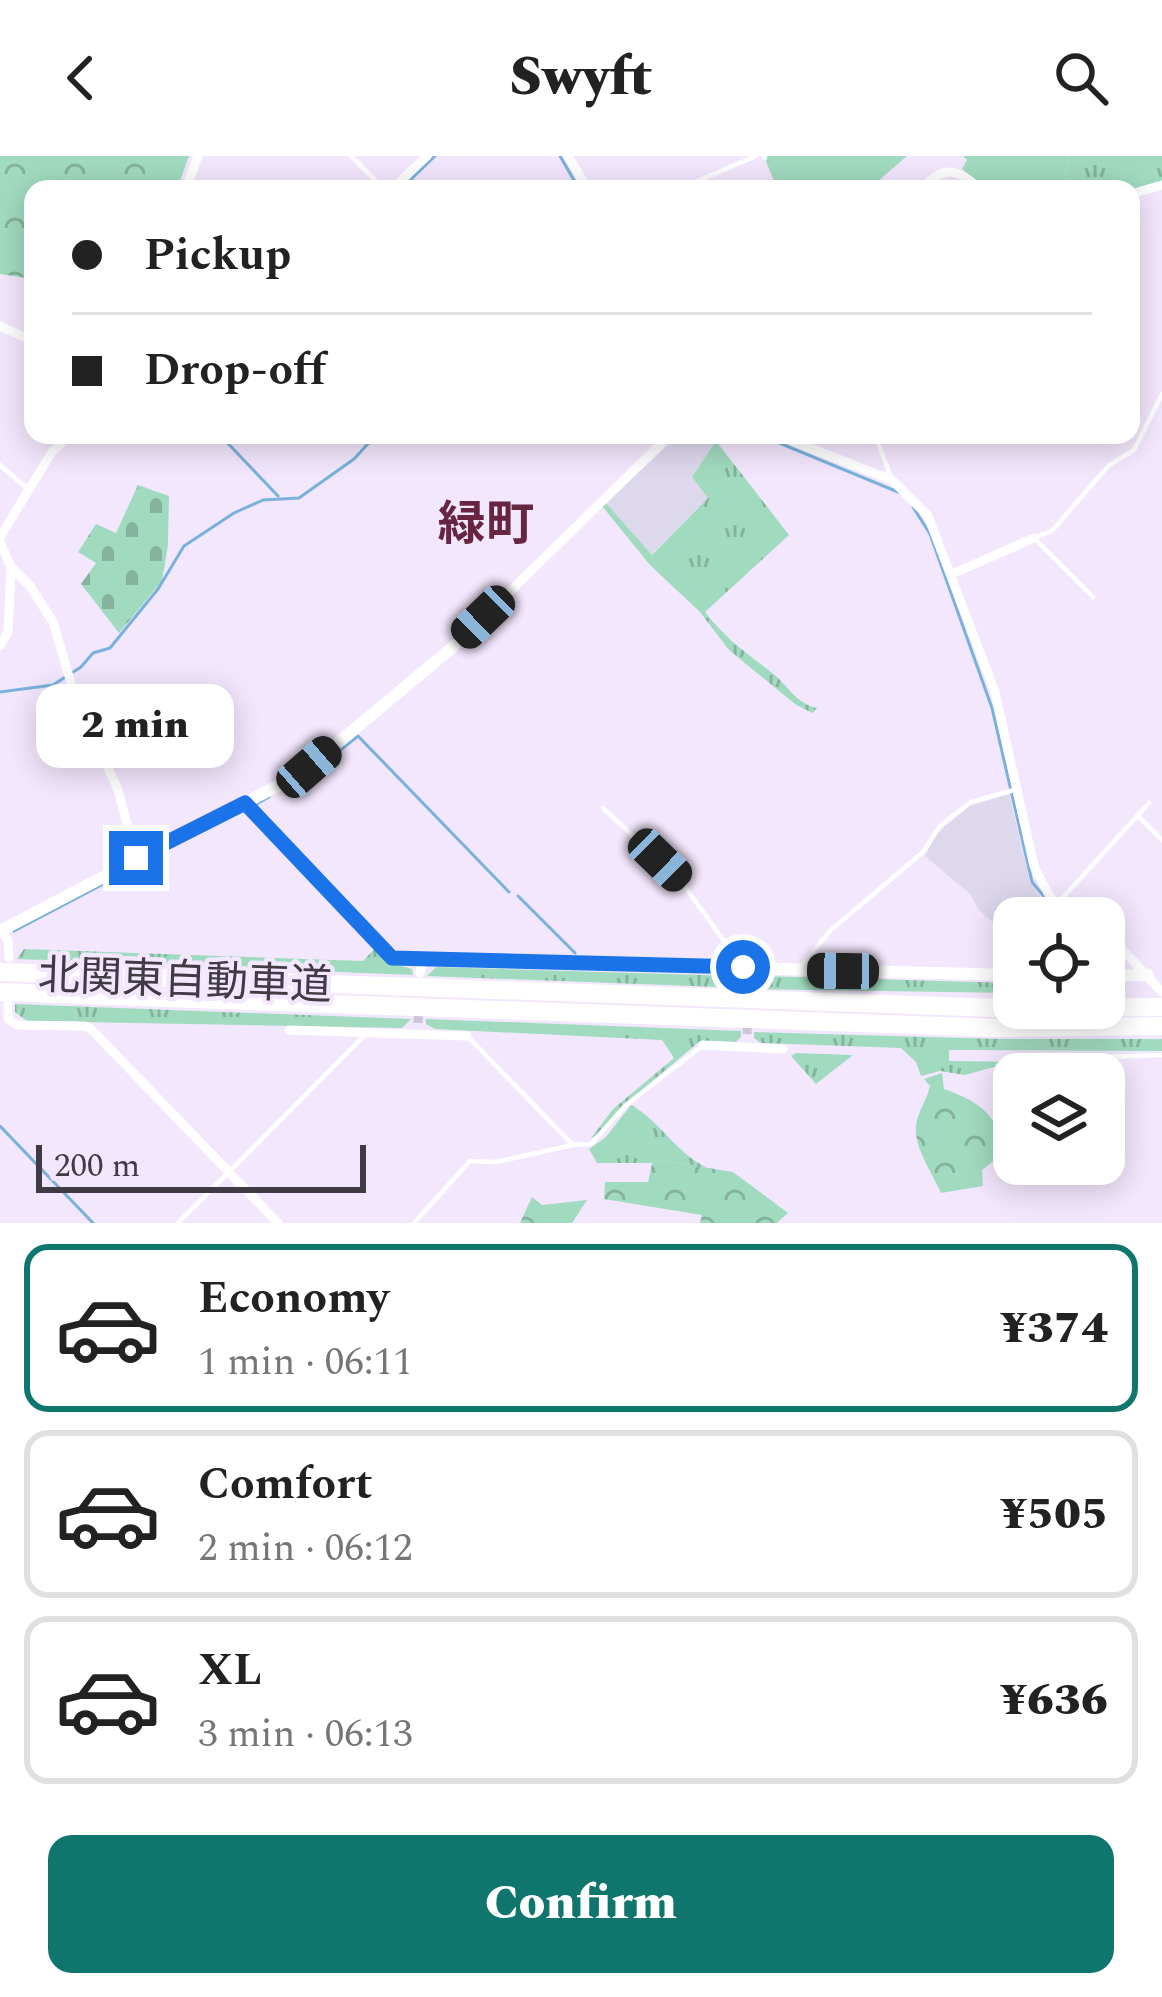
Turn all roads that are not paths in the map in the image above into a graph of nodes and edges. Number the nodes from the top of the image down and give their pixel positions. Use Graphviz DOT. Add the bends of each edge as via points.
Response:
graph roads {
  1 [pos="351,156"];
  2 [pos="427,156"];
  3 [pos="762,157"];
  4 [pos="378,180"];
  5 [pos="399,180"];
  6 [pos="702,180"];
  7 [pos="933,180"];
  8 [pos="970,180"];
  9 [pos="1162,394"];
  10 [pos="1140,438"];
  11 [pos="60,444"];
  12 [pos="661,444"];
  13 [pos="800,444"];
  14 [pos="878,444"];
  15 [pos="1137,444"];
  16 [pos="0,465"];
  17 [pos="892,480"];
  18 [pos="29,490"];
  19 [pos="1034,538"];
  20 [pos="0,540"];
  21 [pos="11,567"];
  22 [pos="952,574"];
  23 [pos="1093,597"];
  24 [pos="0,646"];
  25 [pos="454,646"];
  26 [pos="1017,789"];
  27 [pos="245,803"];
  28 [pos="1149,803"];
  29 [pos="603,808"];
  30 [pos="1138,816"];
  31 [pos="1162,840"];
  32 [pos="136,858"];
  33 [pos="1053,897"];
  34 [pos="1063,897"];
  35 [pos="1,930"];
  36 [pos="1125,952"];
  37 [pos="396,958"];
  38 [pos="4,965"];
  39 [pos="743,967"];
  40 [pos="1162,968"];
  41 [pos="800,970"];
  42 [pos="993,975"];
  43 [pos="1148,975"];
  44 [pos="1125,976"];
  45 [pos="749,985"];
  46 [pos="4,998"];
  47 [pos="1158,998"];
  48 [pos="1162,1026"];
  49 [pos="290,1030"];
  50 [pos="364,1032"];
  51 [pos="467,1036"];
  52 [pos="703,1045"];
  53 [pos="783,1048"];
  54 [pos="1162,1055"];
  55 [pos="1125,1056"];
  56 [pos="573,1145"];
  57 [pos="228,1173"];
  58 [pos="178,1223"];
  59 [pos="278,1223"];
  60 [pos="414,1223"];
  1 -- 4 [label="lane"];
  2 -- 5 [label="street"];
  3 -- 6 [label="lane"];
  7 -- 8 [label="street" via="959,171"];
  9 -- 10 [label="lane"];
  11 -- 18 [label="street"];
  12 -- 25 [label="street"];
  13 -- 17 [label="street"];
  14 -- 17 [label="lane"];
  15 -- 19 [label="lane" via="1052,531"];
  16 -- 18 [label="lane"];
  17 -- 22 [label="street" via="928,516"];
  18 -- 20 [label="street"];
  19 -- 22 [label="street"];
  19 -- 23 [label="lane"];
  20 -- 21 [label="street"];
  21 -- 24 [label="street"];
  21 -- 32 [label="street" via="52,622"];
  22 -- 26 [label="street" via="995,692"];
  25 -- 27 [label="street" via="302,773"];
  26 -- 33 [label="street" via="1034,866"];
  26 -- 41 [label="lane" via="970,802 940,826"];
  27 -- 32 [label="street"];
  27 -- 37 [label="lane"];
  28 -- 30 [label="lane"];
  29 -- 39 [label="lane" via="680,880"];
  30 -- 31 [label="lane"];
  30 -- 34 [label="lane"];
  32 -- 35 [label="street"];
  35 -- 38 [label="street" via="9,945"];
  36 -- 43 [label="street"];
  37 -- 39 [label="street" via="421,966"];
  38 -- 47 [label="highway, 北関東自動車道" via="972,1008"];
  39 -- 41 [label="street"];
  39 -- 45 [label="street"];
  40 -- 43 [label="street"];
  41 -- 42 [label="street"];
  43 -- 44 [label="street"];
  43 -- 47 [label="street"];
  46 -- 48 [label="highway, 北関東自動車道"];
  46 -- 57 [label="street" via="16,1025 91,1030"];
  49 -- 50 [label="street"];
  50 -- 51 [label="street" via="418,1028"];
  50 -- 57 [label="lane"];
  51 -- 56 [label="lane"];
  52 -- 53 [label="street" via="746,1040"];
  52 -- 56 [label="lane" via="626,1105 591,1144"];
  54 -- 55 [label="lane"];
  56 -- 60 [label="lane" via="470,1161"];
  57 -- 58 [label="lane"];
  57 -- 59 [label="street"];
}
